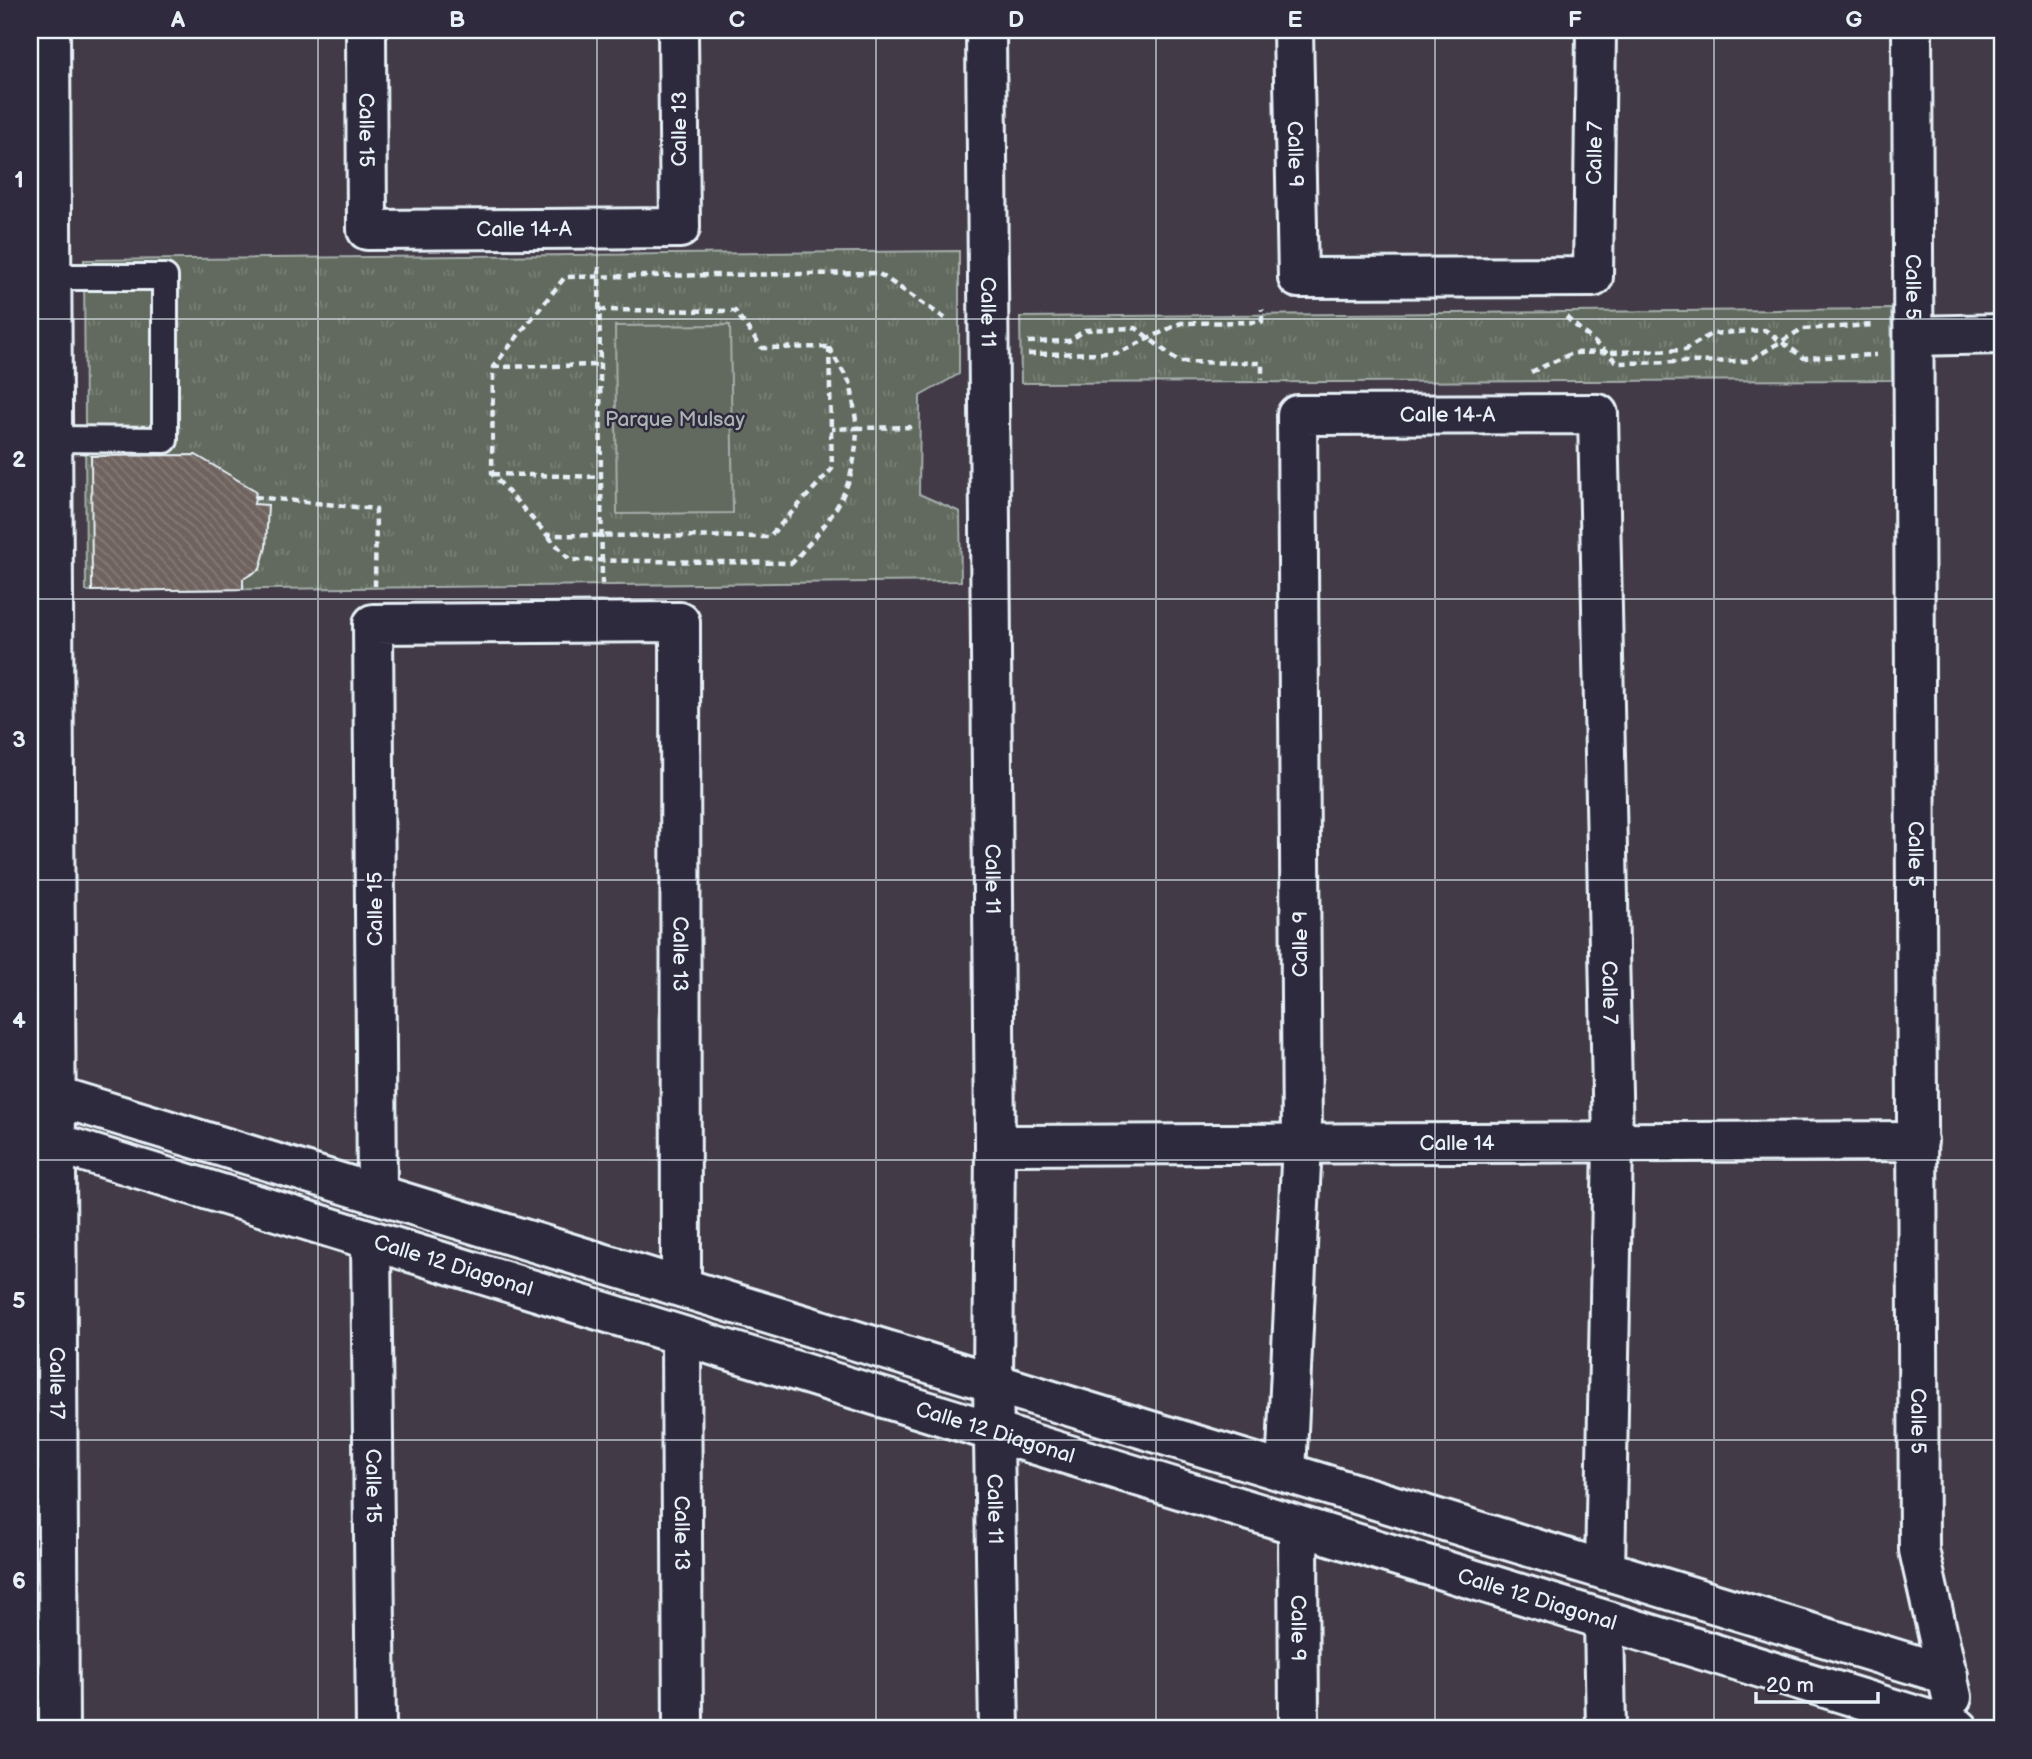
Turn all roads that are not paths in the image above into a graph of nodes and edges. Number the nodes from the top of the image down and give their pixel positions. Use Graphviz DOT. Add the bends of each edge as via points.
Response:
graph roads {
  1 [pos="50,30"];
  2 [pos="366,30"];
  3 [pos="678,30"];
  4 [pos="986,30"];
  5 [pos="1293,30"];
  6 [pos="1596,30"];
  7 [pos="1912,30"];
  8 [pos="680,228"];
  9 [pos="367,230"];
  10 [pos="51,277"];
  11 [pos="1593,277"];
  12 [pos="1897,330"];
  13 [pos="2002,334"];
  14 [pos="1598,414"];
  15 [pos="1297,415"];
  16 [pos="52,439"];
  17 [pos="374,607"];
  18 [pos="43,1092"];
  19 [pos="43,1139"];
  20 [pos="1614,1142"];
  21 [pos="1918,1142"];
  22 [pos="1302,1143"];
  23 [pos="995,1144"];
  24 [pos="377,1194"];
  25 [pos="371,1241"];
  26 [pos="681,1287"];
  27 [pos="681,1337"];
  28 [pos="993,1382"];
  29 [pos="996,1433"];
  30 [pos="1286,1472"];
  31 [pos="1298,1526"];
  32 [pos="1605,1570"];
  33 [pos="1604,1620"];
  34 [pos="1948,1675"];
  35 [pos="60,1729"];
  36 [pos="376,1729"];
  37 [pos="683,1729"];
  38 [pos="999,1729"];
  39 [pos="1299,1729"];
  40 [pos="1606,1729"];
  41 [pos="1959,1729"];
  1 -- 10 [label="street, Calle 17"];
  2 -- 9 [label="street, Calle 15"];
  3 -- 8 [label="street, Calle 13"];
  4 -- 23 [label="street, Calle 11"];
  5 -- 11 [label="street, Calle 9" via="1298,278"];
  6 -- 11 [label="street, Calle 7"];
  7 -- 12 [label="street, Calle 5"];
  8 -- 9 [label="street, Calle 14-A"];
  10 -- 16 [label="street, Calle 17"];
  10 -- 16 [label="lane" via="165,277 164,440"];
  12 -- 13 [label="street"];
  12 -- 21 [label="street, Calle 5"];
  14 -- 15 [label="street, Calle 14-A"];
  14 -- 20 [label="street, Calle 7"];
  15 -- 22 [label="street, Calle 9"];
  16 -- 18 [label="street, Calle 17"];
  17 -- 24 [label="street, Calle 15"];
  17 -- 26 [label="street, Calle 13" via="680,622"];
  18 -- 19 [label="street, Calle 17"];
  18 -- 24 [label="street"];
  19 -- 25 [label="street, Calle 12 Diagonal"];
  19 -- 35 [label="street, Calle 17"];
  20 -- 21 [label="street, Calle 14"];
  20 -- 22 [label="street, Calle 14"];
  20 -- 32 [label="street, Calle 7"];
  21 -- 34 [label="street, Calle 5" via="1919,1550"];
  22 -- 23 [label="street, Calle 14"];
  22 -- 30 [label="street, Calle 9"];
  23 -- 28 [label="street, Calle 11"];
  24 -- 26 [label="street"];
  25 -- 27 [label="street, Calle 12 Diagonal"];
  25 -- 36 [label="street, Calle 15"];
  26 -- 28 [label="street"];
  27 -- 29 [label="street, Calle 12 Diagonal"];
  27 -- 37 [label="street, Calle 13"];
  28 -- 29 [label="street, Calle 11"];
  28 -- 30 [label="street"];
  29 -- 31 [label="street, Calle 12 Diagonal"];
  29 -- 38 [label="street, Calle 11"];
  30 -- 32 [label="street"];
  31 -- 33 [label="street, Calle 12 Diagonal"];
  31 -- 39 [label="street, Calle 9"];
  32 -- 34 [label="street"];
  33 -- 40 [label="street"];
  33 -- 41 [label="street, Calle 12 Diagonal"];
  34 -- 41 [label="street, Calle 5"];
}
